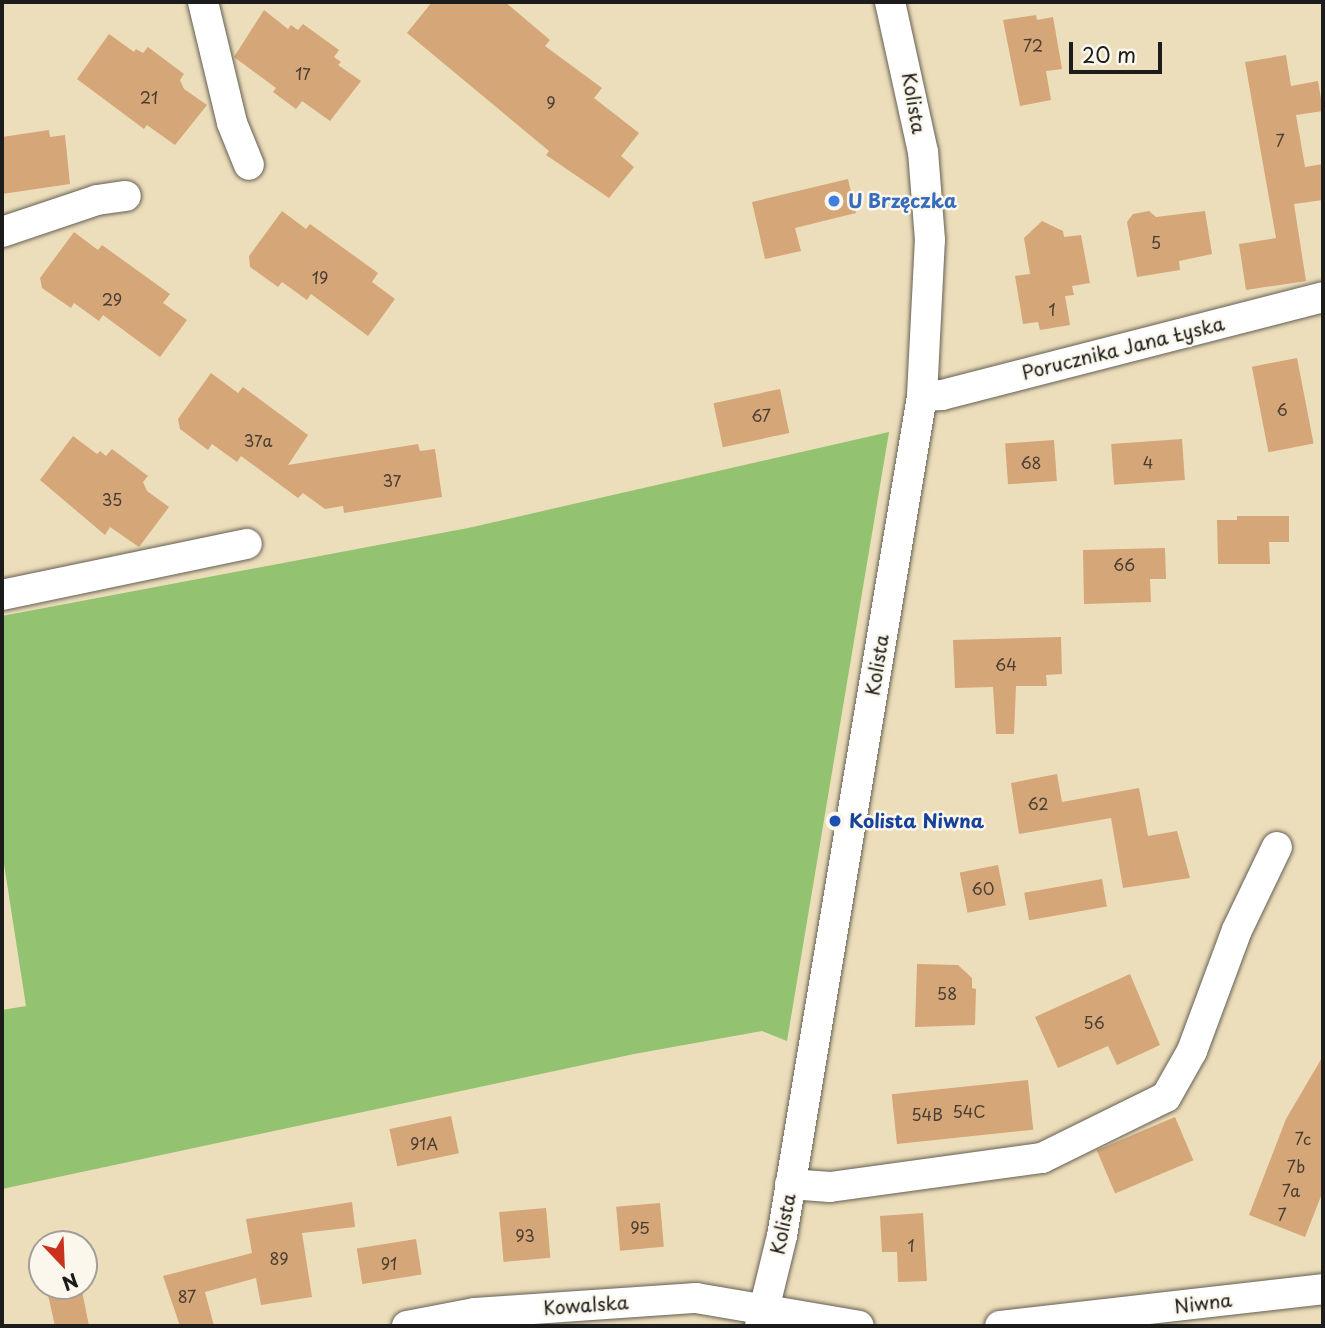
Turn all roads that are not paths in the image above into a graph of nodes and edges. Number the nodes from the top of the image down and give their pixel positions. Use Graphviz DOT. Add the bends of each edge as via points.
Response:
graph roads {
  1 [pos="203,2"];
  2 [pos="890,2"];
  3 [pos="249,164"];
  4 [pos="126,196"];
  5 [pos="2,232"];
  6 [pos="1323,297"];
  7 [pos="922,396"];
  8 [pos="247,544"];
  9 [pos="2,595"];
  10 [pos="1277,847"];
  11 [pos="790,1184"];
  12 [pos="1323,1289"];
  13 [pos="762,1318"];
  14 [pos="407,1326"];
  15 [pos="859,1326"];
  16 [pos="1000,1326"];
  1 -- 3 [label="street" via="232,122"];
  2 -- 7 [label="street, Kolista" via="923,152 930,240"];
  4 -- 5 [label="street" via="97,200"];
  6 -- 7 [label="street, Porucznika Jana Łyska" via="942,395"];
  7 -- 11 [label="street, Kolista"];
  8 -- 9 [label="street"];
  10 -- 11 [label="street" via="1237,930 1192,1051 1166,1097 1042,1158 830,1186"];
  11 -- 13 [label="street, Kolista"];
  12 -- 16 [label="street, Niwna"];
  13 -- 14 [label="street, Kowalska" via="696,1298 475,1313"];
  13 -- 15 [label="street"];
}
